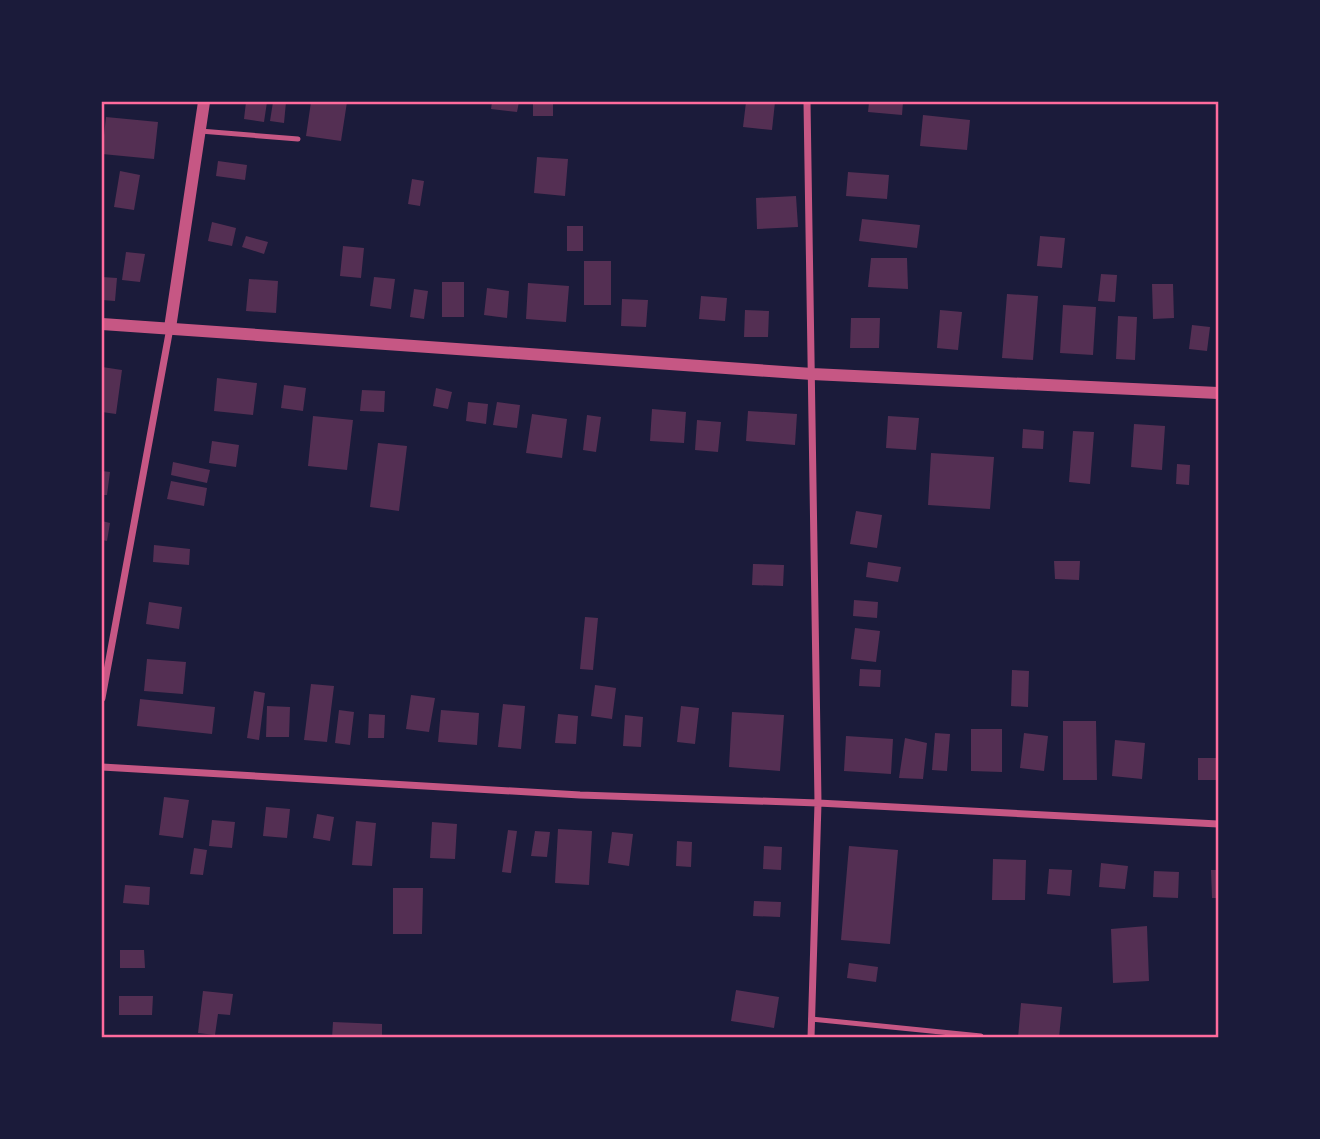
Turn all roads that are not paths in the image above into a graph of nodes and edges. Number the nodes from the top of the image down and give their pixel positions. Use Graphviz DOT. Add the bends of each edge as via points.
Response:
graph roads {
  1 [pos="204,102"];
  2 [pos="807,102"];
  3 [pos="200,131"];
  4 [pos="298,139"];
  5 [pos="102,324"];
  6 [pos="170,328"];
  7 [pos="812,374"];
  8 [pos="1219,393"];
  9 [pos="102,698"];
  10 [pos="102,767"];
  11 [pos="818,803"];
  12 [pos="1219,824"];
  13 [pos="811,1019"];
  14 [pos="981,1036"];
  15 [pos="811,1038"];
  1 -- 3 [label="street"];
  2 -- 7 [label="street"];
  3 -- 4 [label="lane"];
  3 -- 6 [label="street"];
  5 -- 6 [label="street"];
  6 -- 7 [label="street"];
  6 -- 9 [label="street"];
  7 -- 8 [label="street"];
  7 -- 11 [label="street"];
  10 -- 11 [label="street" via="580,795"];
  11 -- 12 [label="street"];
  11 -- 13 [label="street"];
  13 -- 14 [label="lane"];
  13 -- 15 [label="street"];
}
